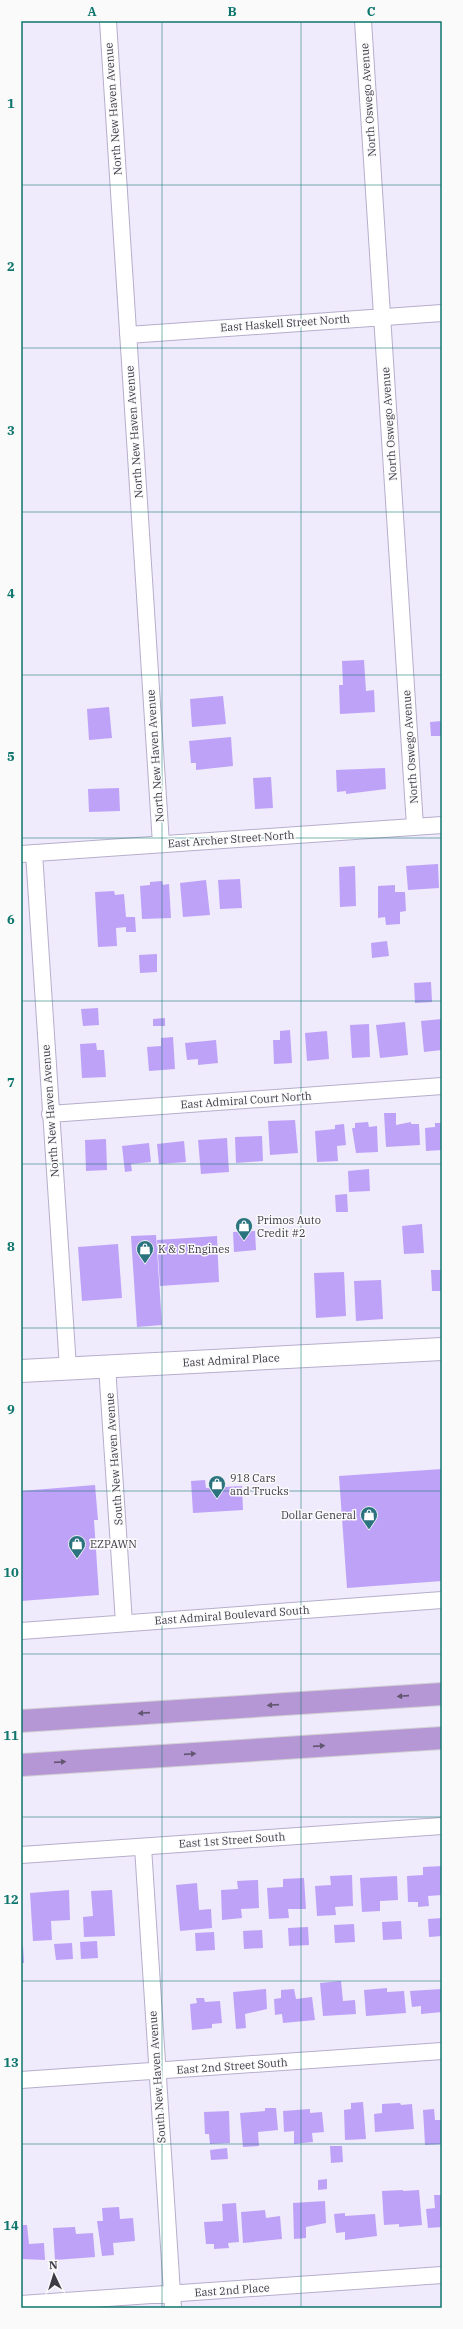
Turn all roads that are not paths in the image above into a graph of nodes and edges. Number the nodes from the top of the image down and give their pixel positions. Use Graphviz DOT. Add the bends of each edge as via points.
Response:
graph roads {
  1 [pos="108,21"];
  2 [pos="363,21"];
  3 [pos="442,313"];
  4 [pos="383,316"];
  5 [pos="128,335"];
  6 [pos="442,825"];
  7 [pos="415,826"];
  8 [pos="161,844"];
  9 [pos="27,853"];
  10 [pos="442,1086"];
  11 [pos="50,1114"];
  12 [pos="442,1349"];
  13 [pos="107,1366"];
  14 [pos="68,1368"];
  15 [pos="21,1371"];
  16 [pos="442,1600"];
  17 [pos="124,1623"];
  18 [pos="21,1631"];
  19 [pos="442,1694"];
  20 [pos="21,1721"];
  21 [pos="442,1738"];
  22 [pos="21,1765"];
  23 [pos="442,1826"];
  24 [pos="143,1846"];
  25 [pos="21,1855"];
  26 [pos="442,2051"];
  27 [pos="157,2071"];
  28 [pos="21,2080"];
  29 [pos="442,2275"];
  30 [pos="172,2301"];
  31 [pos="21,2304"];
  1 -- 5 [label="street, North New Haven Avenue"];
  2 -- 4 [label="street, North Oswego Avenue"];
  3 -- 4 [label="street, East Haskell Street North"];
  4 -- 5 [label="street, East Haskell Street North"];
  4 -- 7 [label="street, North Oswego Avenue"];
  5 -- 8 [label="street, North New Haven Avenue"];
  6 -- 7 [label="street, East Archer Street North"];
  7 -- 8 [label="street, East Archer Street North"];
  8 -- 9 [label="street, East Archer Street North"];
  9 -- 11 [label="street, North New Haven Avenue"];
  10 -- 11 [label="street, East Admiral Court North"];
  11 -- 14 [label="street, North New Haven Avenue"];
  12 -- 13 [label="main road, East Admiral Place"];
  13 -- 14 [label="main road, East Admiral Place"];
  13 -- 17 [label="street, South New Haven Avenue"];
  14 -- 15 [label="main road, East Admiral Place"];
  16 -- 17 [label="street, East Admiral Boulevard South"];
  17 -- 18 [label="street, East Admiral Boulevard South"];
  19 -- 20 [label="highway, one-way"];
  22 -- 21 [label="highway, one-way"];
  23 -- 24 [label="street, East 1st Street South"];
  24 -- 25 [label="street, East 1st Street South"];
  24 -- 27 [label="street, South New Haven Avenue"];
  26 -- 27 [label="street, East 2nd Street South"];
  27 -- 28 [label="street, East 2nd Street South"];
  27 -- 30 [label="street, South New Haven Avenue"];
  29 -- 30 [label="street, East 2nd Place"];
  30 -- 31 [label="street, East 2nd Place"];
}
